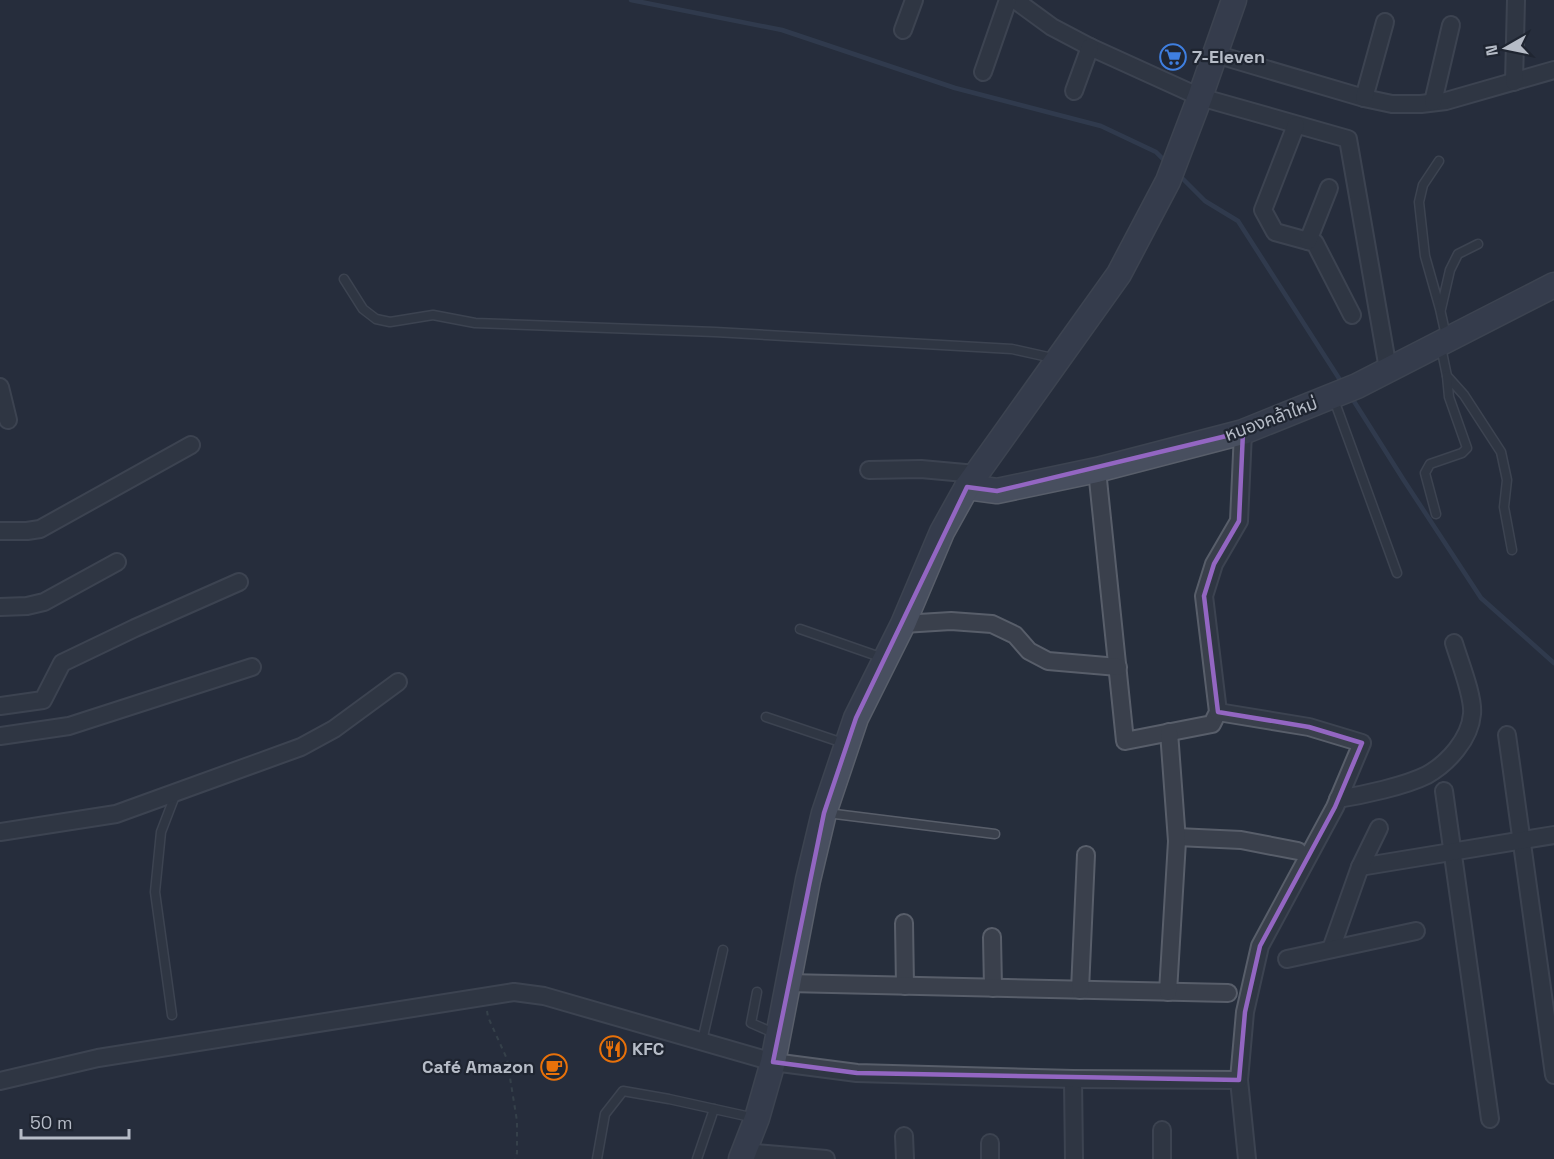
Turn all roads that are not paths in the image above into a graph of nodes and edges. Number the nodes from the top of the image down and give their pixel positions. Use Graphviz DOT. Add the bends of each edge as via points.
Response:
graph roads {
  1 [pos="914,0"];
  2 [pos="1008,0"];
  3 [pos="1015,0"];
  4 [pos="1234,0"];
  5 [pos="1516,0"];
  6 [pos="1385,22"];
  7 [pos="1451,25"];
  8 [pos="903,30"];
  9 [pos="1090,47"];
  10 [pos="1215,54"];
  11 [pos="1554,70"];
  12 [pos="983,72"];
  13 [pos="1514,82"];
  14 [pos="1074,91"];
  15 [pos="1200,97"];
  16 [pos="1364,98"];
  17 [pos="1433,102"];
  18 [pos="1296,125"];
  19 [pos="1439,160"];
  20 [pos="1329,188"];
  21 [pos="1308,241"];
  22 [pos="1478,244"];
  23 [pos="344,279"];
  24 [pos="1554,285"];
  25 [pos="1440,309"];
  26 [pos="1352,315"];
  27 [pos="1443,341"];
  28 [pos="1057,359"];
  29 [pos="1388,369"];
  30 [pos="1447,376"];
  31 [pos="0,387"];
  32 [pos="1343,392"];
  33 [pos="8,420"];
  34 [pos="1243,432"];
  35 [pos="191,445"];
  36 [pos="1097,470"];
  37 [pos="869,471"];
  38 [pos="972,480"];
  39 [pos="1436,514"];
  40 [pos="0,531"];
  41 [pos="1512,550"];
  42 [pos="117,562"];
  43 [pos="1397,573"];
  44 [pos="239,582"];
  45 [pos="0,607"];
  46 [pos="903,624"];
  47 [pos="800,629"];
  48 [pos="1454,643"];
  49 [pos="886,659"];
  50 [pos="252,667"];
  51 [pos="1118,667"];
  52 [pos="398,682"];
  53 [pos="0,705"];
  54 [pos="1218,712"];
  55 [pos="766,717"];
  56 [pos="1169,732"];
  57 [pos="1507,735"];
  58 [pos="0,736"];
  59 [pos="847,745"];
  60 [pos="1444,791"];
  61 [pos="176,792"];
  62 [pos="1338,799"];
  63 [pos="824,813"];
  64 [pos="1379,828"];
  65 [pos="0,832"];
  66 [pos="995,834"];
  67 [pos="1554,834"];
  68 [pos="1177,837"];
  69 [pos="1523,840"];
  70 [pos="1298,851"];
  71 [pos="1454,851"];
  72 [pos="1086,855"];
  73 [pos="1360,867"];
  74 [pos="904,923"];
  75 [pos="1416,931"];
  76 [pos="992,937"];
  77 [pos="1331,949"];
  78 [pos="723,950"];
  79 [pos="1287,960"];
  80 [pos="788,983"];
  81 [pos="905,986"];
  82 [pos="993,988"];
  83 [pos="1080,990"];
  84 [pos="757,992"];
  85 [pos="1168,992"];
  86 [pos="1228,993"];
  87 [pos="172,1015"];
  88 [pos="779,1036"];
  89 [pos="702,1041"];
  90 [pos="773,1062"];
  91 [pos="1554,1075"];
  92 [pos="1073,1079"];
  93 [pos="1239,1080"];
  94 [pos="0,1081"];
  95 [pos="714,1109"];
  96 [pos="757,1118"];
  97 [pos="1490,1119"];
  98 [pos="1162,1130"];
  99 [pos="904,1136"];
  100 [pos="742,1155"];
  101 [pos="597,1159"];
  102 [pos="697,1159"];
  103 [pos="826,1159"];
  104 [pos="905,1159"];
  105 [pos="1074,1159"];
  106 [pos="1162,1159"];
  107 [pos="1247,1159"];
  1 -- 8 [label="street"];
  2 -- 12 [label="street"];
  3 -- 9 [label="street" via="1052,27"];
  4 -- 10 [label="main road"];
  5 -- 13 [label="street"];
  6 -- 16 [label="street"];
  7 -- 17 [label="street"];
  9 -- 14 [label="street"];
  9 -- 15 [label="street"];
  10 -- 15 [label="main road"];
  10 -- 16 [label="street"];
  11 -- 13 [label="street"];
  13 -- 17 [label="street"];
  15 -- 18 [label="street"];
  15 -- 28 [label="main road" via="1172,170 1119,274"];
  16 -- 17 [label="street" via="1392,104"];
  18 -- 21 [label="street" via="1263,210 1275,232"];
  18 -- 29 [label="street" via="1348,139"];
  19 -- 25 [label="lane" via="1419,202 1425,256"];
  20 -- 21 [label="street"];
  21 -- 26 [label="street" via="1315,243"];
  22 -- 25 [label="lane" via="1458,254"];
  23 -- 28 [label="lane" via="363,309 376,320 390,322 433,315 475,323 1012,349"];
  24 -- 27 [label="main road, หนองคล้าใหม่"];
  25 -- 27 [label="lane"];
  27 -- 29 [label="main road, หนองคล้าใหม่"];
  27 -- 30 [label="lane"];
  28 -- 38 [label="main road"];
  29 -- 32 [label="main road, หนองคล้าใหม่"];
  30 -- 39 [label="lane" via="1449,397 1467,448 1430,464 1425,473"];
  30 -- 41 [label="lane" via="1501,452 1507,480 1504,507"];
  31 -- 33 [label="street"];
  32 -- 34 [label="main road, หนองคล้าใหม่"];
  32 -- 43 [label="lane"];
  34 -- 36 [label="main road, หนองคล้าใหม่"];
  34 -- 54 [label="street" via="1239,521 1214,564 1204,596"];
  35 -- 40 [label="street" via="40,529"];
  36 -- 38 [label="main road, หนองคล้าใหม่" via="997,491"];
  36 -- 51 [label="street"];
  37 -- 38 [label="street" via="921,469"];
  38 -- 46 [label="main road" via="942,532"];
  42 -- 45 [label="street" via="44,602"];
  44 -- 53 [label="street" via="62,663 43,700"];
  46 -- 49 [label="main road"];
  46 -- 51 [label="street" via="992,624 1015,635 1029,651 1048,661"];
  47 -- 49 [label="lane"];
  48 -- 62 [label="street" via="1473,712 1462,742 1449,759 1427,774"];
  49 -- 59 [label="main road"];
  50 -- 58 [label="street" via="69,726"];
  51 -- 56 [label="street" via="1125,741"];
  52 -- 61 [label="street" via="334,729 301,747"];
  54 -- 56 [label="street" via="1212,724"];
  54 -- 62 [label="street" via="1309,727 1362,742"];
  55 -- 59 [label="lane"];
  56 -- 68 [label="street"];
  57 -- 69 [label="street"];
  59 -- 63 [label="main road"];
  60 -- 71 [label="street"];
  61 -- 65 [label="street" via="116,814"];
  61 -- 87 [label="lane" via="161,832 155,892"];
  62 -- 93 [label="street" via="1260,946 1245,1012"];
  63 -- 66 [label="lane"];
  63 -- 80 [label="main road"];
  64 -- 73 [label="street"];
  67 -- 69 [label="street"];
  68 -- 70 [label="street" via="1242,840"];
  68 -- 85 [label="street"];
  69 -- 71 [label="street"];
  69 -- 91 [label="street"];
  71 -- 73 [label="street"];
  71 -- 97 [label="street"];
  72 -- 83 [label="street"];
  73 -- 77 [label="street"];
  74 -- 81 [label="street"];
  75 -- 77 [label="street"];
  76 -- 82 [label="street"];
  77 -- 79 [label="street"];
  78 -- 89 [label="lane"];
  80 -- 81 [label="street"];
  80 -- 88 [label="main road"];
  81 -- 82 [label="street"];
  82 -- 83 [label="street"];
  83 -- 85 [label="street"];
  84 -- 88 [label="lane" via="752,1023"];
  85 -- 86 [label="street"];
  88 -- 90 [label="main road"];
  89 -- 90 [label="street"];
  89 -- 94 [label="street" via="544,996 514,992 98,1058"];
  90 -- 92 [label="street" via="857,1073"];
  90 -- 96 [label="main road"];
  92 -- 93 [label="street"];
  92 -- 105 [label="street"];
  93 -- 107 [label="street"];
  95 -- 96 [label="lane"];
  95 -- 101 [label="lane" via="623,1091 605,1114"];
  95 -- 102 [label="lane"];
  96 -- 100 [label="main road"];
  98 -- 106 [label="street"];
  99 -- 104 [label="street"];
  100 -- 103 [label="street"];
}
